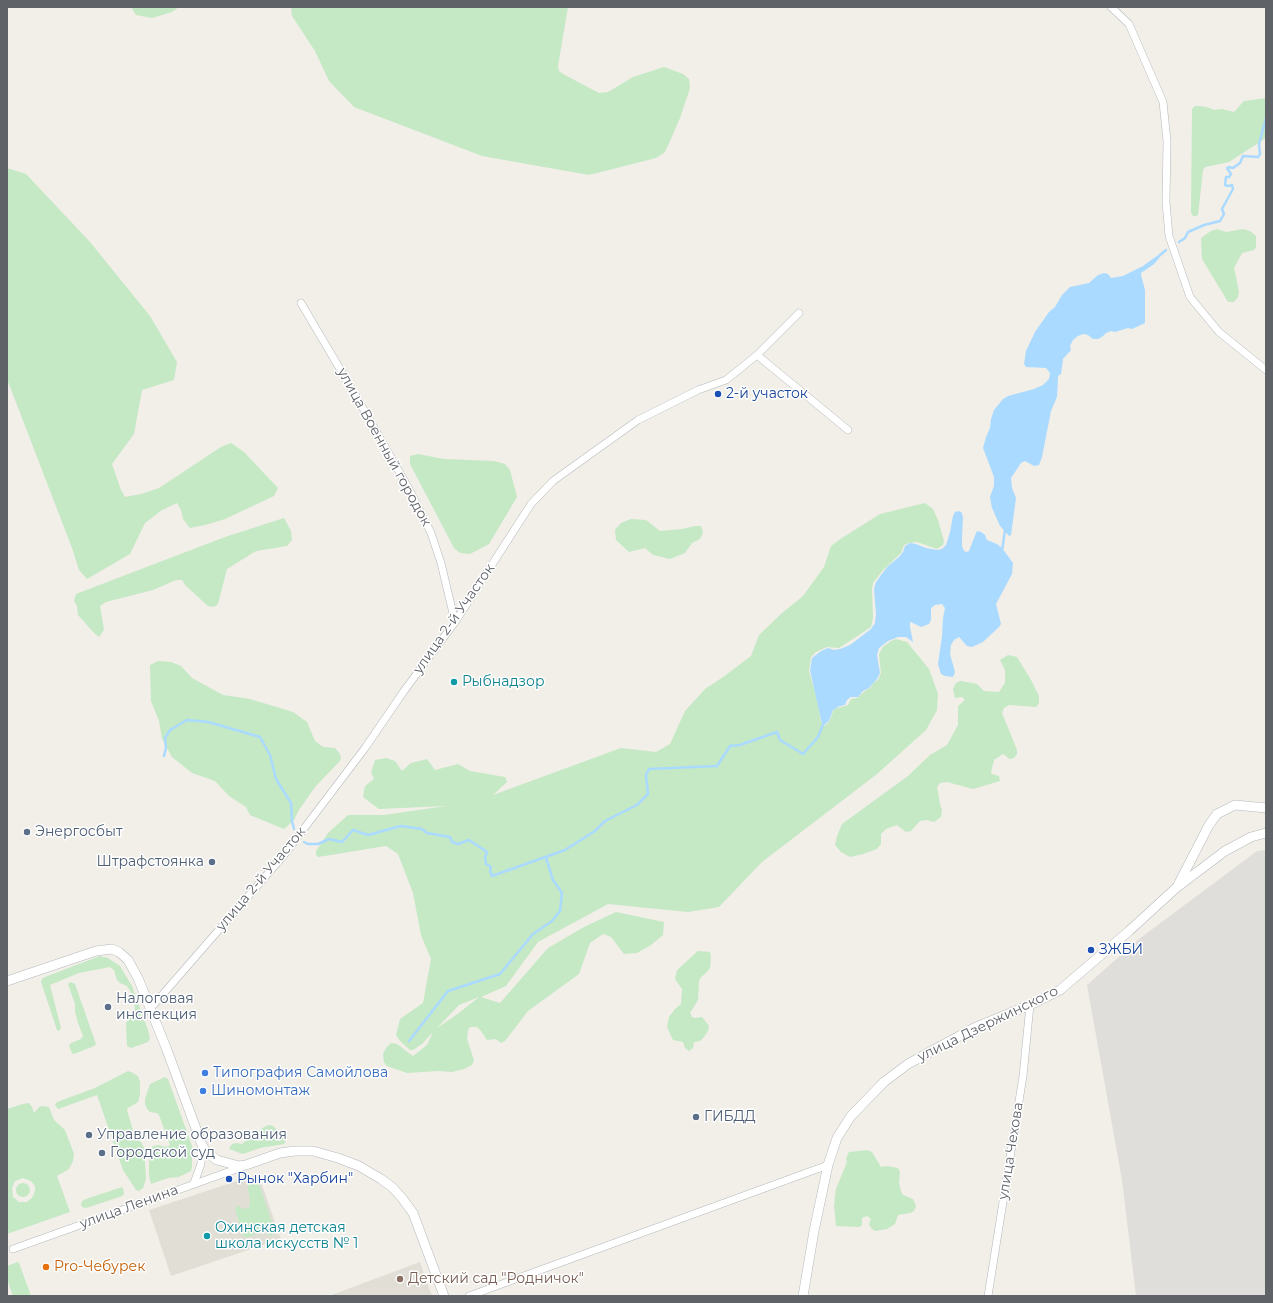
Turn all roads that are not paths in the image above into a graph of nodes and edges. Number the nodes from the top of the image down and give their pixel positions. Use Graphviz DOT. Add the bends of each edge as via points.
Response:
graph roads {
  1 [pos="1110,7"];
  2 [pos="301,303"];
  3 [pos="799,313"];
  4 [pos="757,355"];
  5 [pos="1266,370"];
  6 [pos="848,430"];
  7 [pos="455,622"];
  8 [pos="1266,808"];
  9 [pos="1266,833"];
  10 [pos="1176,888"];
  11 [pos="7,982"];
  12 [pos="1030,1005"];
  13 [pos="150,1009"];
  14 [pos="202,1146"];
  15 [pos="828,1165"];
  16 [pos="246,1166"];
  17 [pos="194,1183"];
  18 [pos="13,1249"];
  19 [pos="444,1296"];
  20 [pos="469,1296"];
  21 [pos="803,1296"];
  22 [pos="988,1296"];
  1 -- 5 [label="street" via="1129,24 1163,102 1167,141 1166,202 1169,236 1190,297 1219,332"];
  2 -- 7 [label="street, улица Военный городок" via="402,476 431,533"];
  3 -- 4 [label="street, улица 2-й Участок"];
  4 -- 6 [label="street"];
  4 -- 7 [label="street, улица 2-й Участок" via="726,380 698,390 638,420 553,481 530,504"];
  7 -- 13 [label="street, улица 2-й Участок" via="365,748 284,854"];
  8 -- 10 [label="street, улица Дзержинского" via="1234,805 1217,814"];
  9 -- 10 [label="street, улица Дзержинского" via="1251,837 1225,851"];
  10 -- 12 [label="street, улица Дзержинского" via="1060,990"];
  11 -- 13 [label="street" via="96,951 112,949 128,960"];
  12 -- 15 [label="street, улица Дзержинского" via="974,1028 908,1064 884,1082 851,1116 837,1138"];
  12 -- 22 [label="street, улица Чехова" via="1023,1076"];
  13 -- 14 [label="street"];
  14 -- 16 [label="street" via="213,1158 228,1164"];
  14 -- 17 [label="street" via="201,1164"];
  15 -- 20 [label="street"];
  15 -- 21 [label="street, улица Дзержинского"];
  16 -- 17 [label="street, улица Ленина"];
  16 -- 19 [label="street" via="280,1153 314,1151 359,1166 381,1179 392,1187 413,1214"];
  17 -- 18 [label="street, улица Ленина"];
}
